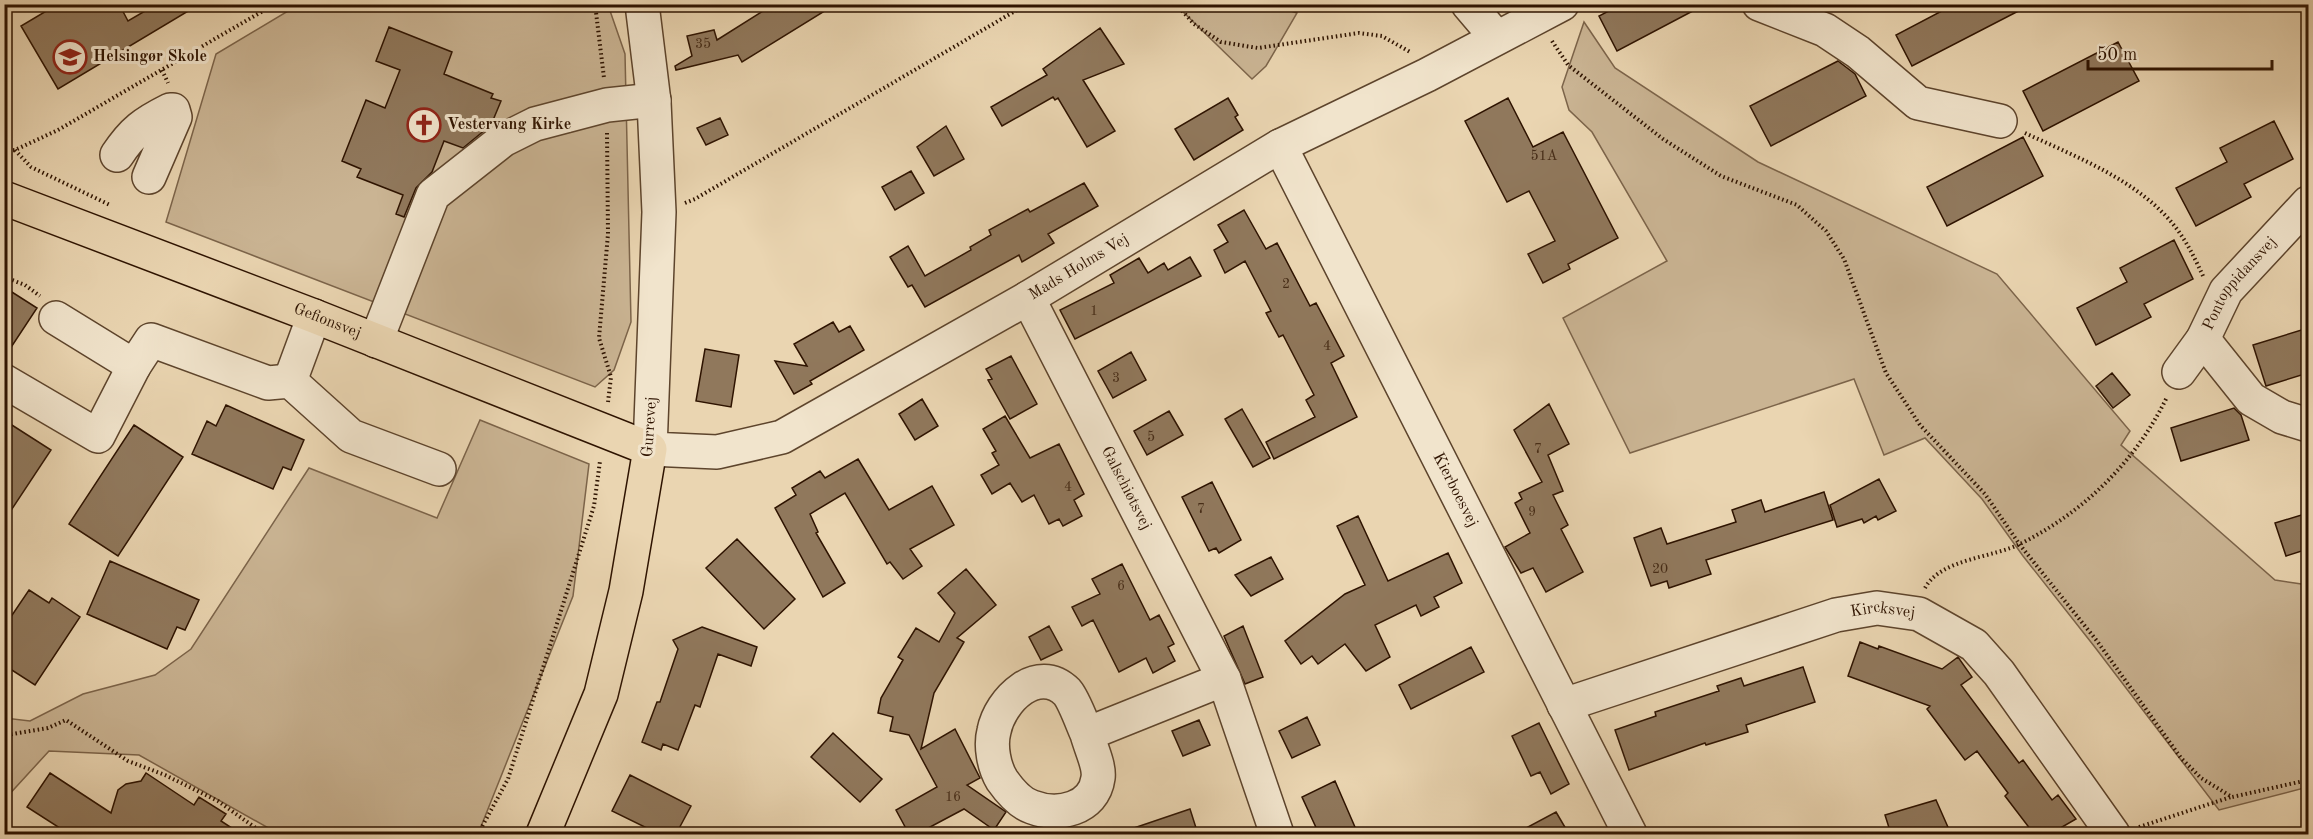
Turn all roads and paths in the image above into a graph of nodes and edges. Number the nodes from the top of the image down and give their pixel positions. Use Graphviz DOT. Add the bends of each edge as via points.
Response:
graph roads {
  1 [pos="275,4"];
  2 [pos="642,4"];
  3 [pos="1027,4"];
  4 [pos="1176,4"];
  5 [pos="1467,4"];
  6 [pos="1759,4"];
  7 [pos="1550,11"];
  8 [pos="1496,37"];
  9 [pos="1427,75"];
  10 [pos="654,100"];
  11 [pos="2000,122"];
  12 [pos="1280,146"];
  13 [pos="4,151"];
  14 [pos="117,155"];
  15 [pos="149,177"];
  16 [pos="4,198"];
  17 [pos="2308,203"];
  18 [pos="659,212"];
  19 [pos="4,277"];
  20 [pos="2226,291"];
  21 [pos="1028,298"];
  22 [pos="314,316"];
  23 [pos="56,318"];
  24 [pos="2203,339"];
  25 [pos="376,341"];
  26 [pos="134,366"];
  27 [pos="2179,372"];
  28 [pos="4,381"];
  29 [pos="290,381"];
  30 [pos="2308,425"];
  31 [pos="650,449"];
  32 [pos="439,469"];
  33 [pos="2020,545"];
  34 [pos="1919,614"];
  35 [pos="1224,679"];
  36 [pos="1564,705"];
  37 [pos="1087,734"];
  38 [pos="4,740"];
  39 [pos="2308,780"];
  40 [pos="2232,797"];
  41 [pos="548,832"];
  42 [pos="2121,833"];
  43 [pos="264,834"];
  44 [pos="1277,834"];
  45 [pos="1630,834"];
  1 -- 13 [label="path" via="58,130 15,150"];
  2 -- 10 [label="street, Gurrevej"];
  3 -- 18 [label="path" via="695,199"];
  4 -- 9 [label="path" via="1194,24 1221,42 1258,48 1359,33 1382,36 1408,49"];
  5 -- 8 [label="street"];
  6 -- 11 [label="street" via="1825,30 1858,52 1918,103"];
  7 -- 8 [label="street, Mads Holms Vej"];
  7 -- 33 [label="path" via="1568,65 1663,139 1721,176 1797,205 1826,231 1844,259 1886,373 1920,425 1985,494"];
  8 -- 9 [label="street, Mads Holms Vej"];
  9 -- 12 [label="street, Mads Holms Vej"];
  10 -- 18 [label="street, Gurrevej"];
  10 -- 25 [label="street" via="607,105 535,124 502,140 433,195"];
  11 -- 20 [label="path" via="2133,189 2164,213 2190,246 2203,276"];
  12 -- 21 [label="street, Mads Holms Vej"];
  12 -- 36 [label="street, Kierboesvej"];
  14 -- 15 [label="street" via="142,124 173,110 175,117"];
  16 -- 22 [label="main road, Gefionsvej"];
  17 -- 20 [label="street, Pontoppidansvej"];
  18 -- 31 [label="street, Gurrevej"];
  19 -- 23 [label="path" via="25,285 51,305"];
  20 -- 24 [label="street, Pontoppidansvej"];
  21 -- 31 [label="street, Mads Holms Vej" via="782,437 717,452"];
  21 -- 35 [label="street, Galschiøtsvej"];
  22 -- 25 [label="main road, Gefionsvej"];
  22 -- 29 [label="street"];
  23 -- 26 [label="street"];
  24 -- 27 [label="street, Pontoppidansvej"];
  24 -- 30 [label="street" via="2251,399 2282,417"];
  25 -- 31 [label="main road, Gefionsvej"];
  26 -- 28 [label="street" via="98,436"];
  26 -- 29 [label="street" via="151,340 268,382"];
  27 -- 33 [label="path" via="2154,424 2107,483 2068,517"];
  29 -- 32 [label="street" via="351,436"];
  31 -- 41 [label="main road, Gurrevej" via="626,591 601,693"];
  33 -- 34 [label="path" via="1946,568 1926,586"];
  33 -- 40 [label="path" via="2097,641 2181,758 2200,778"];
  34 -- 36 [label="street, Kircksvej" via="1877,608 1836,615"];
  34 -- 42 [label="street, Kircksvej" via="1974,645"];
  35 -- 37 [label="street"];
  35 -- 44 [label="street, Galschiøtsvej"];
  36 -- 45 [label="street, Kierboesvej"];
  38 -- 43 [label="path" via="12,734 48,728 66,720 128,761 218,801"];
  39 -- 40 [label="path"];
  40 -- 42 [label="path"];
}
